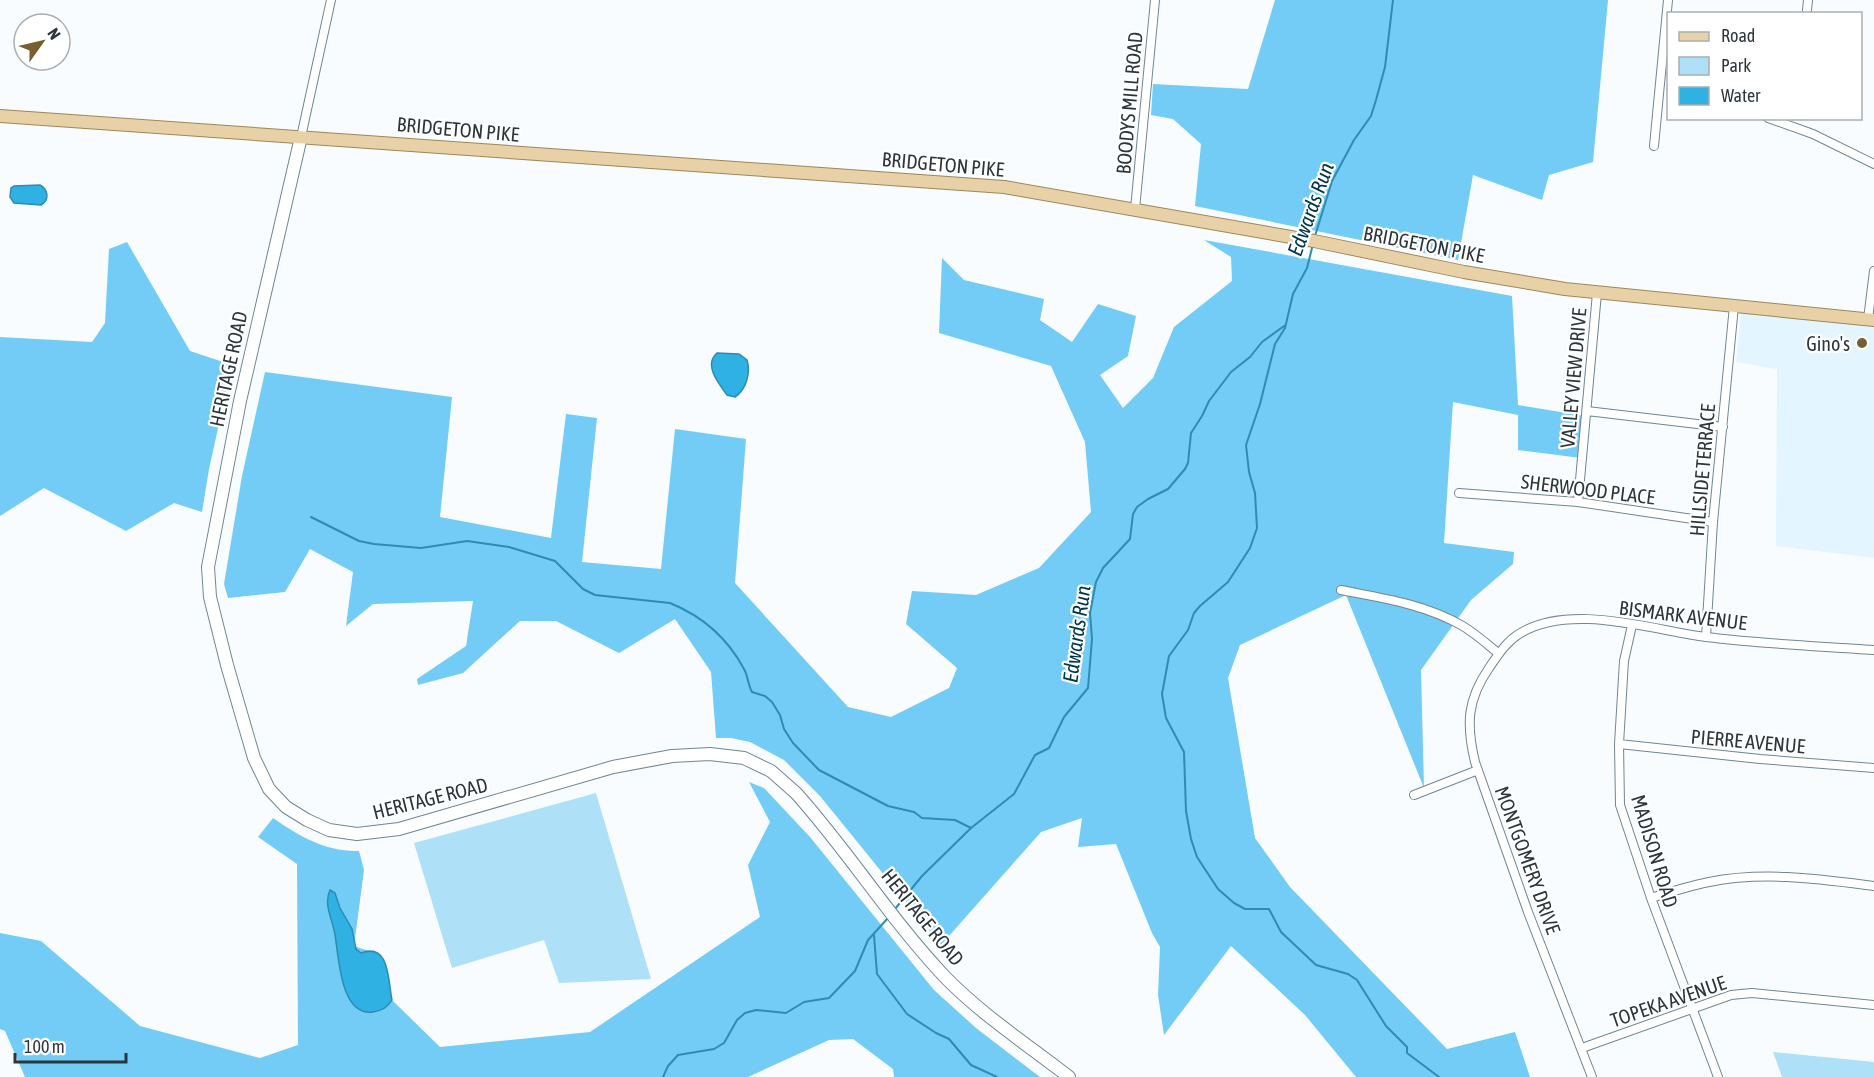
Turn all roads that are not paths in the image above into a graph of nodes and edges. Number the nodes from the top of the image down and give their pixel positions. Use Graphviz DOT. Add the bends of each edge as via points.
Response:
graph roads {
  1 [pos="331,0"];
  2 [pos="1155,0"];
  3 [pos="1808,0"];
  4 [pos="1807,10"];
  5 [pos="1667,26"];
  6 [pos="1664,104"];
  7 [pos="0,116"];
  8 [pos="1774,120"];
  9 [pos="301,137"];
  10 [pos="1654,146"];
  11 [pos="1874,164"];
  12 [pos="1135,209"];
  13 [pos="1874,271"];
  14 [pos="1597,294"];
  15 [pos="1734,306"];
  16 [pos="1871,320"];
  17 [pos="1587,411"];
  18 [pos="1723,427"];
  19 [pos="1459,493"];
  20 [pos="1578,502"];
  21 [pos="1713,522"];
  22 [pos="1341,590"];
  23 [pos="1632,625"];
  24 [pos="1706,637"];
  25 [pos="1874,650"];
  26 [pos="1498,654"];
  27 [pos="1619,744"];
  28 [pos="1874,768"];
  29 [pos="1478,770"];
  30 [pos="1414,795"];
  31 [pos="1874,886"];
  32 [pos="1651,898"];
  33 [pos="1874,1005"];
  34 [pos="1693,1008"];
  35 [pos="1582,1048"];
  36 [pos="1070,1077"];
  37 [pos="1592,1077"];
  38 [pos="1718,1077"];
  1 -- 9 [label="street, HERITAGE ROAD"];
  2 -- 12 [label="street, BOODYS MILL ROAD"];
  3 -- 4 [label="street"];
  5 -- 6 [label="street"];
  6 -- 10 [label="street"];
  7 -- 9 [label="main road, BRIDGETON PIKE"];
  8 -- 11 [label="street"];
  9 -- 12 [label="main road, BRIDGETON PIKE" via="1004,188"];
  9 -- 36 [label="street, HERITAGE ROAD" via="240,401 208,567 210,597 227,665 254,758 269,789 286,807 314,824 338,832 365,834 412,826 640,761 691,754 735,756 761,765 788,784 923,953 956,988"];
  12 -- 14 [label="main road, BRIDGETON PIKE"];
  13 -- 16 [label="street"];
  14 -- 15 [label="main road, BRIDGETON PIKE"];
  14 -- 17 [label="street, VALLEY VIEW DRIVE"];
  15 -- 16 [label="main road, BRIDGETON PIKE"];
  15 -- 18 [label="street, HILLSIDE TERRACE"];
  17 -- 18 [label="street"];
  17 -- 20 [label="street, VALLEY VIEW DRIVE"];
  18 -- 21 [label="street, HILLSIDE TERRACE"];
  19 -- 20 [label="street, SHERWOOD PLACE"];
  20 -- 21 [label="street, SHERWOOD PLACE"];
  21 -- 24 [label="street, HILLSIDE TERRACE"];
  22 -- 26 [label="street" via="1426,609 1463,626"];
  23 -- 24 [label="street, BISMARK AVENUE"];
  23 -- 26 [label="street, BISMARK AVENUE" via="1561,621 1520,633"];
  23 -- 27 [label="street, MADISON ROAD" via="1624,661"];
  24 -- 25 [label="street, BISMARK AVENUE"];
  26 -- 29 [label="street, MONTGOMERY DRIVE" via="1479,684 1468,722"];
  27 -- 28 [label="street, PIERRE AVENUE"];
  27 -- 32 [label="street, MADISON ROAD" via="1620,805"];
  29 -- 30 [label="street"];
  29 -- 35 [label="street, MONTGOMERY DRIVE"];
  31 -- 32 [label="street" via="1806,878 1748,877 1709,882"];
  32 -- 34 [label="street, MADISON ROAD"];
  33 -- 34 [label="street, TOPEKA AVENUE" via="1752,993 1731,995"];
  34 -- 35 [label="street, TOPEKA AVENUE"];
  34 -- 38 [label="street, MADISON ROAD"];
  35 -- 37 [label="street, MONTGOMERY DRIVE"];
}
